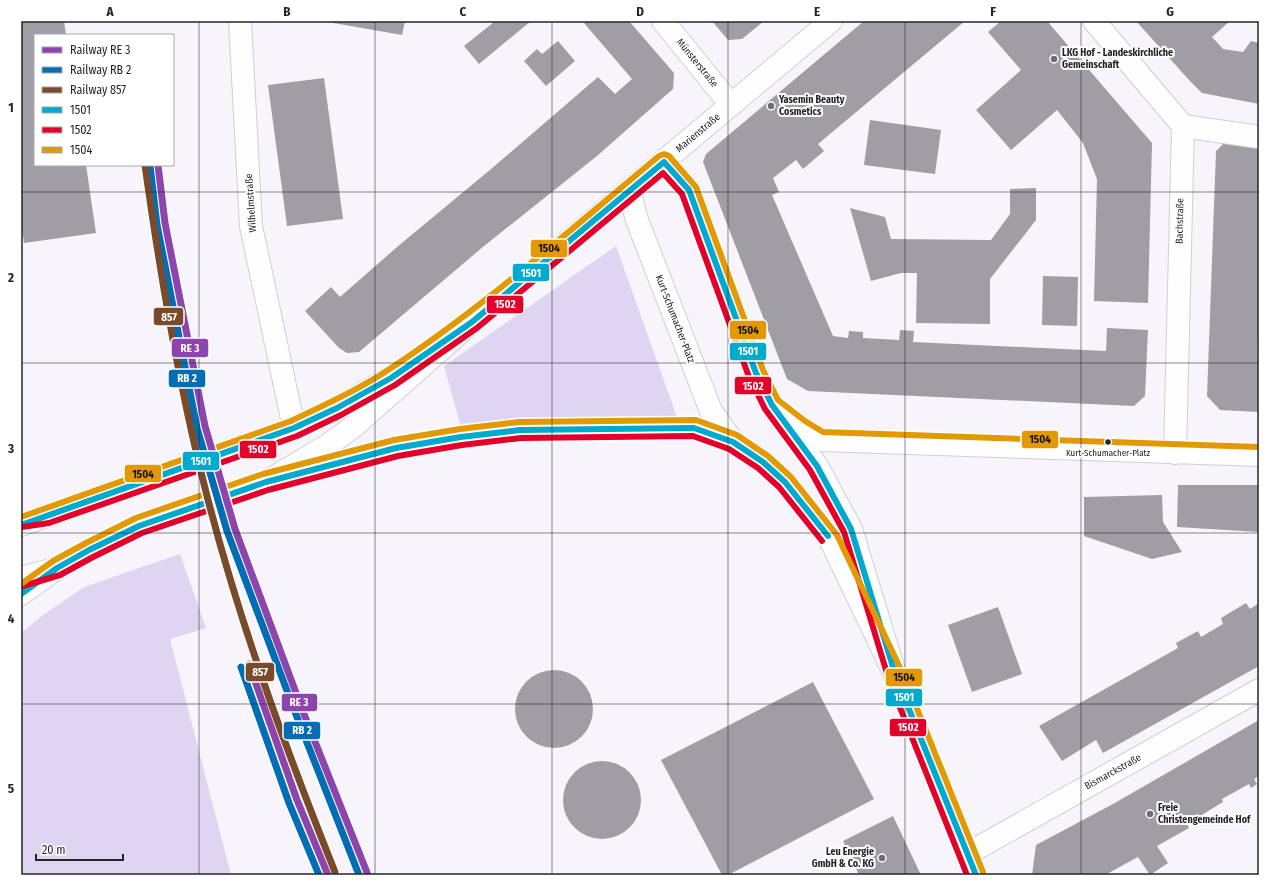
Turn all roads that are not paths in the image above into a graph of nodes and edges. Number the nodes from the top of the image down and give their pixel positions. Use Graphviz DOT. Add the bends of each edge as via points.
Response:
graph roads {
  1 [pos="240,21"];
  2 [pos="663,21"];
  3 [pos="831,21"];
  4 [pos="1094,21"];
  5 [pos="731,105"];
  6 [pos="1183,126"];
  7 [pos="1259,137"];
  8 [pos="664,162"];
  9 [pos="629,191"];
  10 [pos="472,322"];
  11 [pos="772,404"];
  12 [pos="294,428"];
  13 [pos="733,442"];
  14 [pos="1175,453"];
  15 [pos="1259,455"];
  16 [pos="266,482"];
  17 [pos="46,515"];
  18 [pos="21,519"];
  19 [pos="21,525"];
  20 [pos="57,568"];
  21 [pos="21,578"];
  22 [pos="21,594"];
  23 [pos="896,677"];
  24 [pos="1259,690"];
  25 [pos="967,854"];
  26 [pos="976,875"];
  1 -- 12 [label="street, Wilhelmstraße" via="251,226"];
  2 -- 5 [label="street, Münsterstraße"];
  3 -- 5 [label="street, Marienstraße"];
  4 -- 6 [label="street"];
  5 -- 8 [label="street, Marienstraße"];
  6 -- 7 [label="street"];
  6 -- 14 [label="street, Bachstraße"];
  8 -- 9 [label="street, Marienstraße"];
  8 -- 11 [label="street" via="689,190 756,373"];
  9 -- 10 [label="street, Marienstraße"];
  9 -- 13 [label="street, Kurt-Schumacher-Platz" via="637,220 711,411"];
  10 -- 12 [label="street, Marienstraße" via="391,378"];
  10 -- 16 [label="street, Marienstraße" via="353,427"];
  11 -- 14 [label="street" via="800,428 821,440 1107,448"];
  11 -- 23 [label="street" via="817,466 851,529"];
  12 -- 17 [label="street, Marienstraße"];
  13 -- 16 [label="street" via="694,428 520,430 396,448"];
  13 -- 23 [label="street" via="763,462 785,482 830,539"];
  14 -- 15 [label="street"];
  16 -- 20 [label="street" via="139,526"];
  17 -- 18 [label="street"];
  17 -- 19 [label="street"];
  20 -- 21 [label="street"];
  20 -- 22 [label="street"];
  23 -- 25 [label="street"];
  24 -- 25 [label="street, Bismarckstraße"];
  25 -- 26 [label="street"];
}
